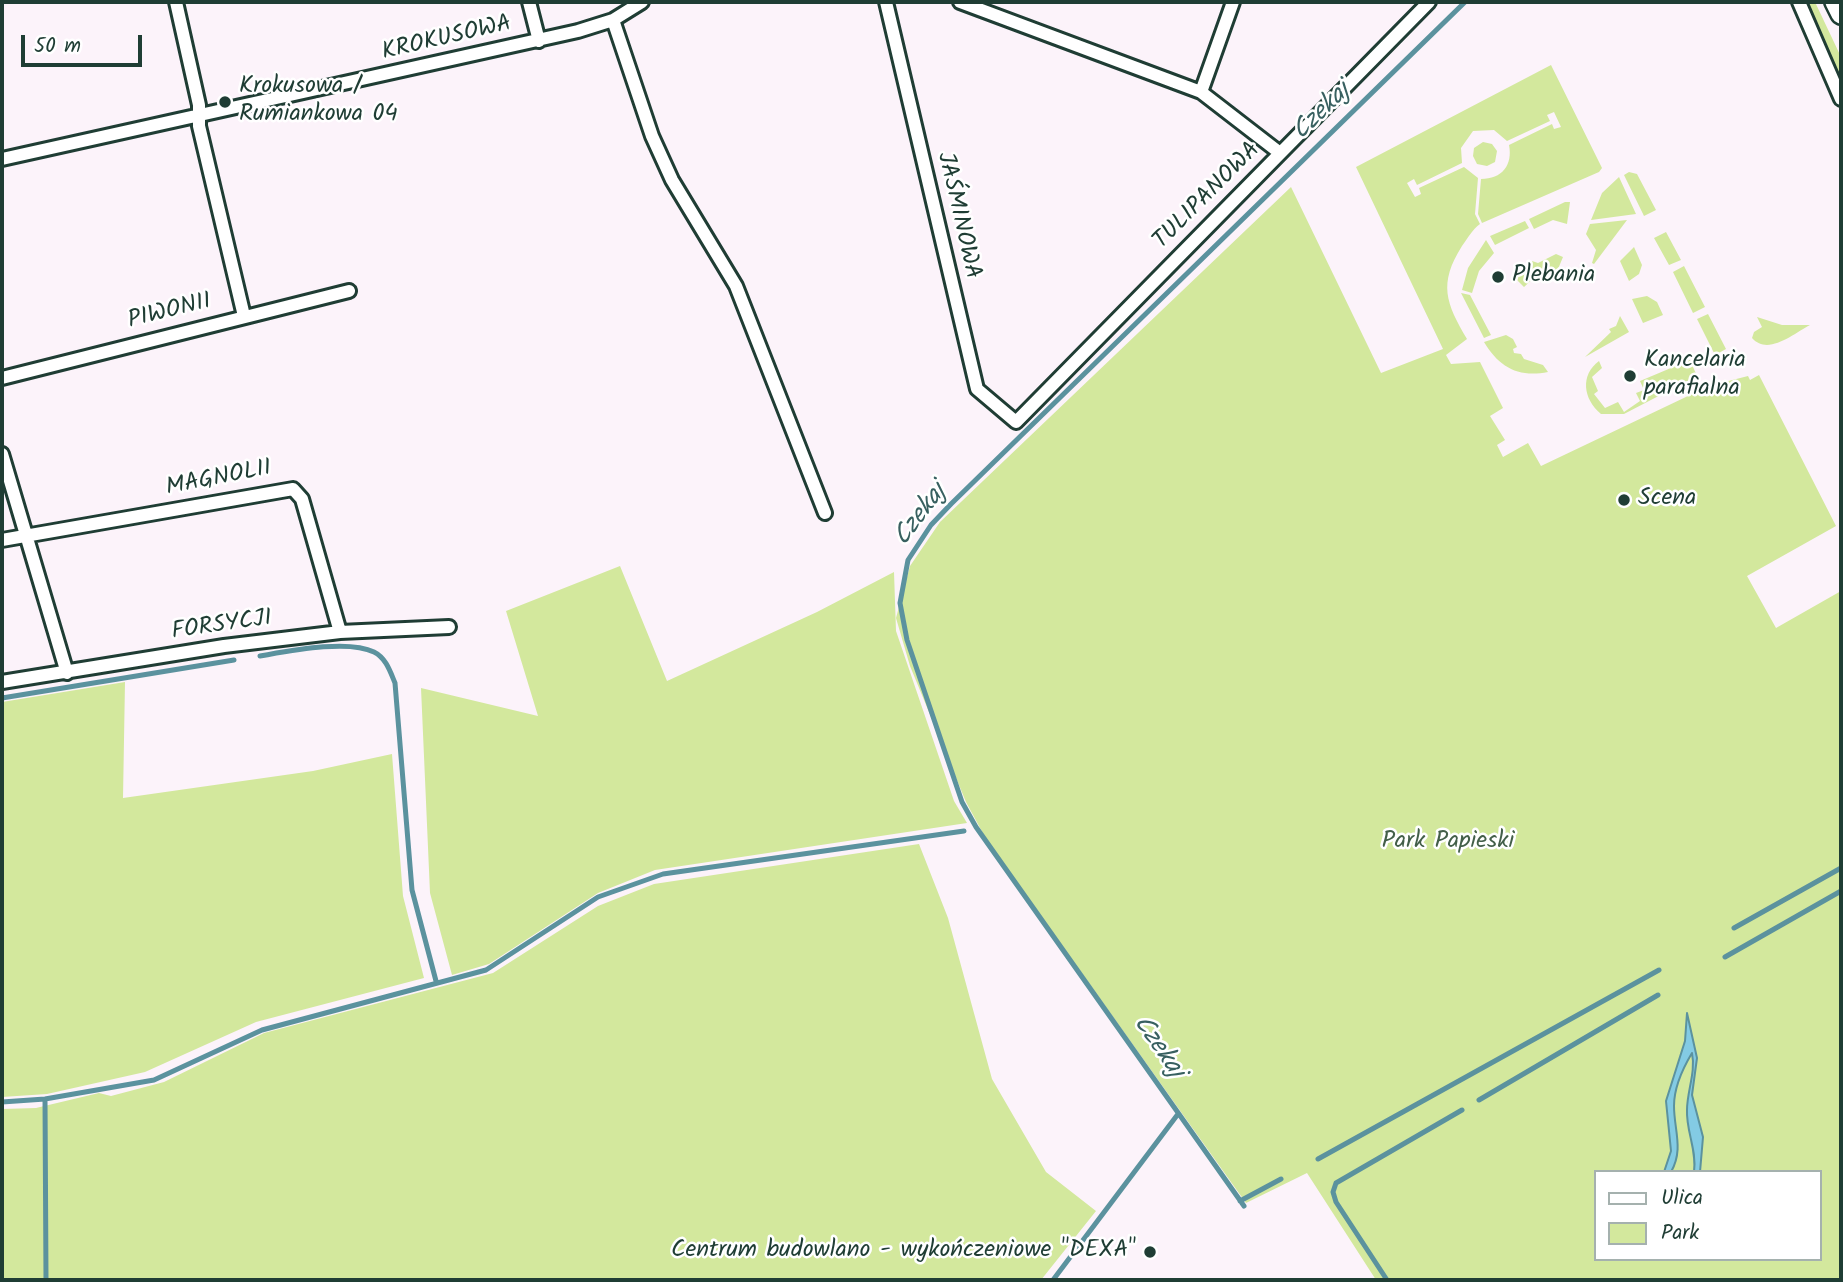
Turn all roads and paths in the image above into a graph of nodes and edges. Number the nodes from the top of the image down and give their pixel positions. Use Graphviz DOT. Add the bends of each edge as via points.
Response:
graph roads {
  1 [pos="176,2"];
  2 [pos="529,2"];
  3 [pos="642,2"];
  4 [pos="886,2"];
  5 [pos="960,2"];
  6 [pos="1233,2"];
  7 [pos="1429,2"];
  8 [pos="1799,2"];
  9 [pos="1835,2"];
  10 [pos="1841,14"];
  11 [pos="613,20"];
  12 [pos="539,41"];
  13 [pos="1200,92"];
  14 [pos="1841,99"];
  15 [pos="199,116"];
  16 [pos="1280,153"];
  17 [pos="2,159"];
  18 [pos="349,290"];
  19 [pos="244,316"];
  20 [pos="2,378"];
  21 [pos="1016,422"];
  22 [pos="2,454"];
  23 [pos="825,513"];
  24 [pos="27,537"];
  25 [pos="2,540"];
  26 [pos="449,627"];
  27 [pos="340,632"];
  28 [pos="67,673"];
  29 [pos="2,682"];
  1 -- 15 [label="street"];
  2 -- 12 [label="street"];
  3 -- 11 [label="street, KROKUSOWA"];
  4 -- 21 [label="street, JAŚMINOWA" via="977,389"];
  5 -- 13 [label="street"];
  6 -- 13 [label="street"];
  7 -- 16 [label="street, TULIPANOWA"];
  8 -- 14 [label="street"];
  9 -- 10 [label="main road"];
  11 -- 12 [label="street, KROKUSOWA"];
  11 -- 23 [label="street" via="652,136 672,180 736,286"];
  12 -- 15 [label="street, KROKUSOWA"];
  13 -- 16 [label="street"];
  15 -- 17 [label="street, KROKUSOWA"];
  15 -- 19 [label="street"];
  16 -- 21 [label="street, TULIPANOWA"];
  18 -- 19 [label="street, PIWONII"];
  19 -- 20 [label="street, PIWONII"];
  22 -- 24 [label="street"];
  24 -- 25 [label="street, MAGNOLII"];
  24 -- 27 [label="street, MAGNOLII" via="293,489 302,499"];
  24 -- 28 [label="street"];
  26 -- 27 [label="street, FORSYCJI"];
  27 -- 28 [label="street, FORSYCJI"];
  28 -- 29 [label="street, FORSYCJI"];
}
